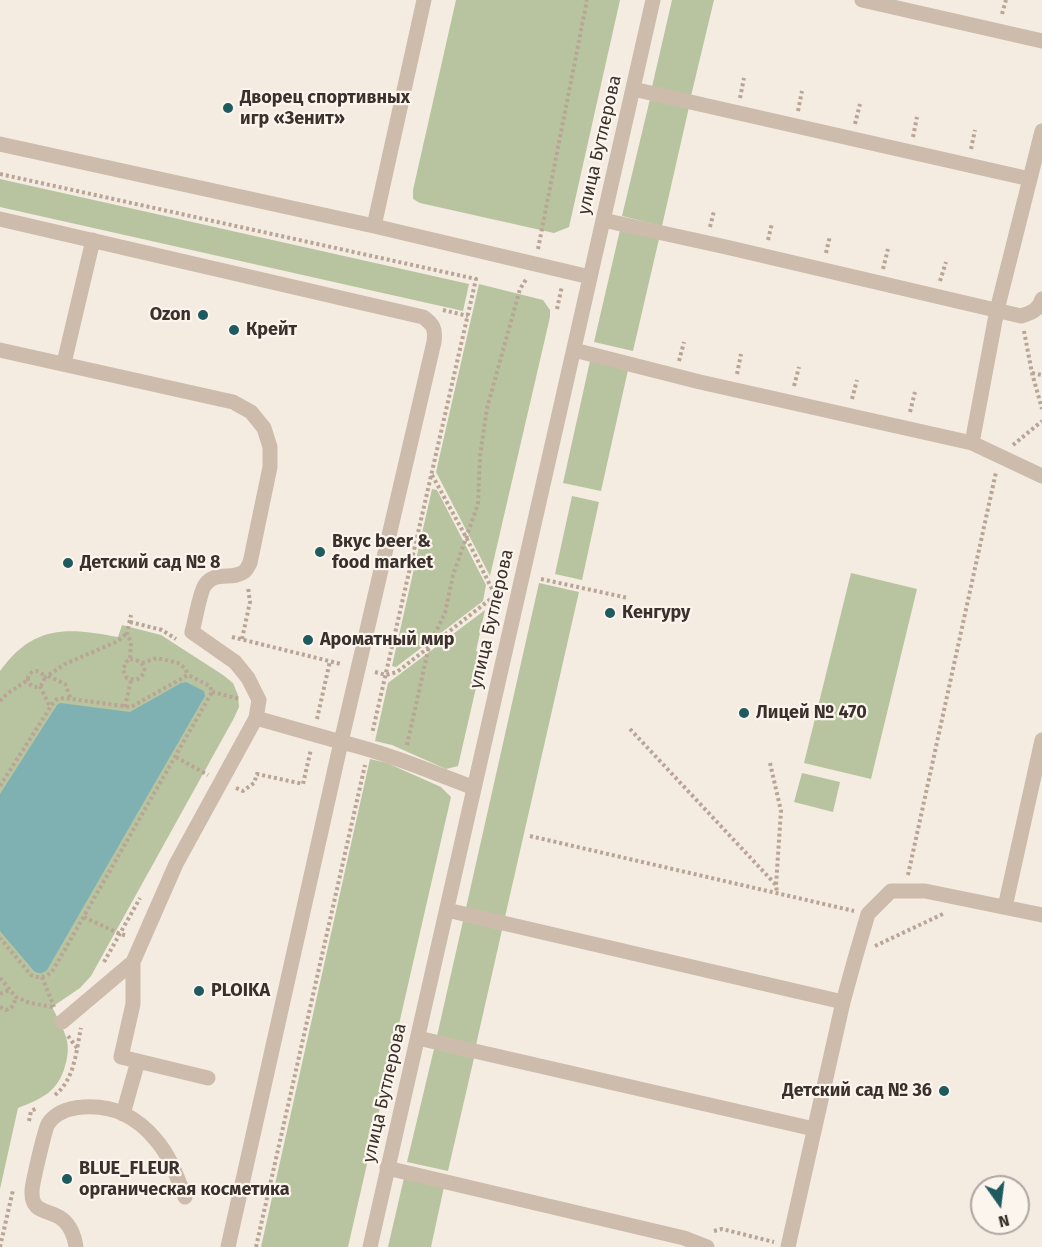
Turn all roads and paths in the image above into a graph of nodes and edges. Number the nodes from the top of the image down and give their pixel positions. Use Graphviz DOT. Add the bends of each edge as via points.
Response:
graph roads {
  1 [pos="424,0"];
  2 [pos="587,0"];
  3 [pos="653,0"];
  4 [pos="862,0"];
  5 [pos="1042,41"];
  6 [pos="633,89"];
  7 [pos="1042,131"];
  8 [pos="0,144"];
  9 [pos="0,174"];
  10 [pos="1030,179"];
  11 [pos="0,219"];
  12 [pos="603,220"];
  13 [pos="374,226"];
  14 [pos="93,240"];
  15 [pos="535,264"];
  16 [pos="590,277"];
  17 [pos="476,279"];
  18 [pos="1042,299"];
  19 [pos="997,310"];
  20 [pos="1021,316"];
  21 [pos="0,350"];
  22 [pos="573,350"];
  23 [pos="64,363"];
  24 [pos="1032,373"];
  25 [pos="1042,375"];
  26 [pos="1042,409"];
  27 [pos="1042,421"];
  28 [pos="972,443"];
  29 [pos="1000,456"];
  30 [pos="431,474"];
  31 [pos="1042,476"];
  32 [pos="466,537"];
  33 [pos="245,572"];
  34 [pos="541,579"];
  35 [pos="494,591"];
  36 [pos="492,598"];
  37 [pos="628,598"];
  38 [pos="131,615"];
  39 [pos="130,622"];
  40 [pos="192,632"];
  41 [pos="127,633"];
  42 [pos="231,637"];
  43 [pos="242,639"];
  44 [pos="429,646"];
  45 [pos="130,659"];
  46 [pos="330,661"];
  47 [pos="142,663"];
  48 [pos="358,668"];
  49 [pos="188,675"];
  50 [pos="46,677"];
  51 [pos="28,680"];
  52 [pos="131,680"];
  53 [pos="40,686"];
  54 [pos="240,690"];
  55 [pos="212,692"];
  56 [pos="71,699"];
  57 [pos="0,701"];
  58 [pos="50,707"];
  59 [pos="125,707"];
  60 [pos="256,718"];
  61 [pos="630,729"];
  62 [pos="314,734"];
  63 [pos="1042,740"];
  64 [pos="341,742"];
  65 [pos="176,757"];
  66 [pos="404,760"];
  67 [pos="770,763"];
  68 [pos="213,766"];
  69 [pos="214,779"];
  70 [pos="0,786"];
  71 [pos="474,788"];
  72 [pos="530,836"];
  73 [pos="776,885"];
  74 [pos="905,891"];
  75 [pos="142,894"];
  76 [pos="777,894"];
  77 [pos="973,900"];
  78 [pos="1005,908"];
  79 [pos="447,910"];
  80 [pos="868,914"];
  81 [pos="1042,915"];
  82 [pos="84,917"];
  83 [pos="120,934"];
  84 [pos="0,938"];
  85 [pos="143,939"];
  86 [pos="856,955"];
  87 [pos="134,962"];
  88 [pos="99,970"];
  89 [pos="0,978"];
  90 [pos="3,991"];
  91 [pos="16,997"];
  92 [pos="843,1002"];
  93 [pos="61,1005"];
  94 [pos="0,1007"];
  95 [pos="62,1022"];
  96 [pos="418,1038"];
  97 [pos="138,1061"];
  98 [pos="208,1078"];
  99 [pos="123,1114"];
  100 [pos="814,1129"];
  101 [pos="387,1168"];
  102 [pos="185,1197"];
  103 [pos="713,1231"];
  104 [pos="788,1246"];
  105 [pos="76,1247"];
  106 [pos="228,1247"];
  107 [pos="370,1247"];
  108 [pos="707,1247"];
  1 -- 13 [label="street"];
  2 -- 15 [label="path"];
  3 -- 6 [label="street, улица Бутлерова"];
  4 -- 5 [label="street"];
  6 -- 10 [label="street"];
  6 -- 12 [label="street, улица Бутлерова"];
  7 -- 10 [label="street"];
  8 -- 13 [label="street"];
  9 -- 17 [label="path"];
  10 -- 19 [label="street"];
  11 -- 14 [label="street"];
  12 -- 16 [label="street, улица Бутлерова"];
  12 -- 19 [label="street"];
  13 -- 15 [label="street"];
  14 -- 23 [label="street"];
  14 -- 48 [label="street" via="423,317 431,323 434,342"];
  15 -- 16 [label="street"];
  15 -- 32 [label="path" via="520,289 487,408 478,504"];
  16 -- 22 [label="street, улица Бутлерова"];
  18 -- 20 [label="street" via="1033,312"];
  19 -- 20 [label="street"];
  19 -- 28 [label="street"];
  20 -- 24 [label="path"];
  21 -- 23 [label="street"];
  22 -- 28 [label="street"];
  22 -- 71 [label="street, улица Бутлерова"];
  23 -- 33 [label="street" via="233,402 251,412 264,429 270,447 270,467"];
  24 -- 25 [label="path"];
  24 -- 26 [label="path"];
  27 -- 29 [label="path"];
  28 -- 29 [label="street"];
  29 -- 31 [label="street"];
  29 -- 74 [label="path"];
  30 -- 32 [label="path"];
  32 -- 35 [label="path"];
  32 -- 44 [label="path" via="445,613"];
  33 -- 40 [label="street" via="212,578 204,586"];
  33 -- 43 [label="path" via="250,602"];
  34 -- 37 [label="path"];
  36 -- 44 [label="path"];
  38 -- 39 [label="path"];
  39 -- 40 [label="path" via="162,630 184,645"];
  39 -- 41 [label="path"];
  40 -- 60 [label="street" via="235,662 248,678 259,700"];
  41 -- 45 [label="path"];
  41 -- 50 [label="path"];
  42 -- 43 [label="path"];
  43 -- 46 [label="path"];
  44 -- 48 [label="path" via="397,672 386,675"];
  44 -- 66 [label="path"];
  45 -- 47 [label="path"];
  45 -- 52 [label="path" via="123,670"];
  46 -- 48 [label="path"];
  46 -- 62 [label="path"];
  47 -- 49 [label="path" via="157,658 178,663"];
  47 -- 52 [label="path" via="141,678"];
  48 -- 64 [label="street"];
  49 -- 55 [label="path" via="210,686"];
  49 -- 59 [label="path" via="136,705"];
  50 -- 51 [label="path" via="38,671 29,675"];
  50 -- 53 [label="path"];
  50 -- 56 [label="path" via="65,684"];
  51 -- 53 [label="path" via="35,687"];
  51 -- 57 [label="path"];
  52 -- 59 [label="path"];
  53 -- 58 [label="path"];
  54 -- 55 [label="path" via="242,700"];
  55 -- 65 [label="path"];
  56 -- 58 [label="path" via="57,699"];
  56 -- 59 [label="path"];
  58 -- 70 [label="path"];
  60 -- 62 [label="street"];
  60 -- 69 [label="street"];
  61 -- 73 [label="path"];
  62 -- 64 [label="street"];
  62 -- 69 [label="path" via="303,784 257,774 254,783 243,790"];
  63 -- 78 [label="street"];
  64 -- 66 [label="street"];
  64 -- 106 [label="street"];
  65 -- 69 [label="path"];
  65 -- 82 [label="path"];
  66 -- 71 [label="street"];
  67 -- 73 [label="path" via="781,811"];
  68 -- 69 [label="path"];
  69 -- 85 [label="street"];
  71 -- 79 [label="street, улица Бутлерова"];
  72 -- 76 [label="path"];
  73 -- 76 [label="path"];
  74 -- 77 [label="street"];
  74 -- 80 [label="street" via="891,891"];
  75 -- 83 [label="path"];
  76 -- 80 [label="path"];
  77 -- 78 [label="street"];
  77 -- 86 [label="path"];
  78 -- 81 [label="street"];
  79 -- 92 [label="street"];
  79 -- 96 [label="street, улица Бутлерова"];
  80 -- 86 [label="street"];
  82 -- 83 [label="path"];
  82 -- 84 [label="path" via="47,976 32,975"];
  83 -- 85 [label="path"];
  83 -- 88 [label="path"];
  85 -- 87 [label="street"];
  86 -- 92 [label="street"];
  87 -- 95 [label="street"];
  87 -- 97 [label="street" via="133,1004 122,1057"];
  89 -- 90 [label="path"];
  90 -- 91 [label="path"];
  91 -- 93 [label="path" via="44,1006"];
  91 -- 94 [label="path" via="11,1008"];
  92 -- 100 [label="street"];
  96 -- 100 [label="street"];
  96 -- 101 [label="street, улица Бутлерова"];
  97 -- 98 [label="street"];
  97 -- 99 [label="street"];
  99 -- 102 [label="street" via="142,1125 156,1140"];
  99 -- 105 [label="street" via="94,1106 77,1108 60,1113 47,1125 32,1201 39,1209 62,1219 72,1231"];
  100 -- 104 [label="street"];
  101 -- 107 [label="street, улица Бутлерова"];
  101 -- 108 [label="street" via="684,1238"];
  103 -- 104 [label="path" via="722,1229"];
}
